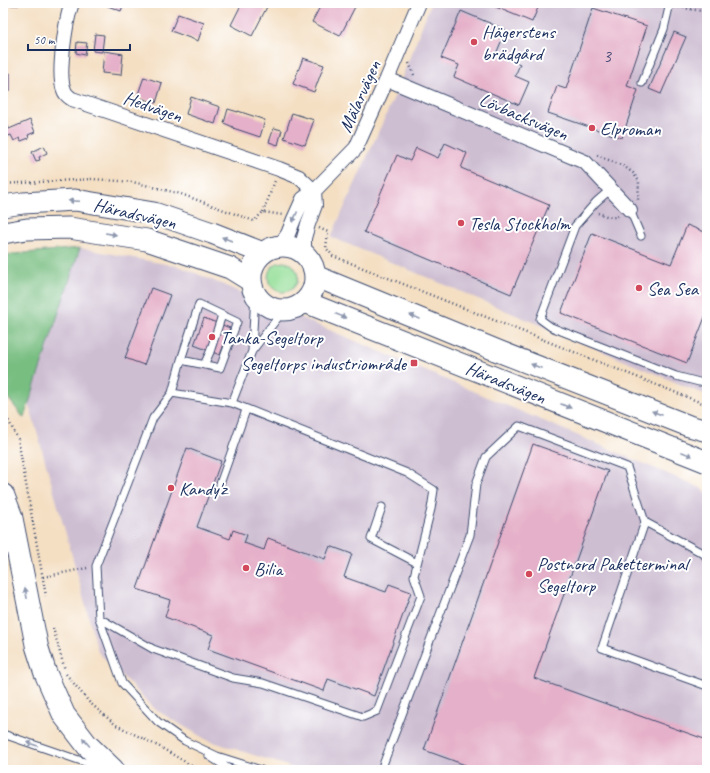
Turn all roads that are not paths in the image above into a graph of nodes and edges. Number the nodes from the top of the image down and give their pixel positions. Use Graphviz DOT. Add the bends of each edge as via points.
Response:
graph roads {
  1 [pos="72,3"];
  2 [pos="419,3"];
  3 [pos="670,4"];
  4 [pos="387,79"];
  5 [pos="642,83"];
  6 [pos="611,189"];
  7 [pos="314,191"];
  8 [pos="3,206"];
  9 [pos="630,210"];
  10 [pos="3,233"];
  11 [pos="641,236"];
  12 [pos="271,250"];
  13 [pos="304,254"];
  14 [pos="315,276"];
  15 [pos="253,287"];
  16 [pos="305,302"];
  17 [pos="283,310"];
  18 [pos="222,314"];
  19 [pos="252,351"];
  20 [pos="180,360"];
  21 [pos="204,365"];
  22 [pos="699,382"];
  23 [pos="172,393"];
  24 [pos="232,403"];
  25 [pos="246,410"];
  26 [pos="707,431"];
  27 [pos="707,462"];
  28 [pos="220,484"];
  29 [pos="3,495"];
  30 [pos="382,507"];
  31 [pos="645,522"];
  32 [pos="707,559"];
  33 [pos="417,563"];
  34 [pos="98,618"];
  35 [pos="707,686"];
  36 [pos="3,734"];
  37 [pos="185,741"];
  38 [pos="109,770"];
  39 [pos="113,770"];
  40 [pos="231,770"];
  41 [pos="261,770"];
  42 [pos="381,770"];
  1 -- 7 [label="street, Hedvägen" via="62,64 64,92 72,99 279,169 299,177"];
  2 -- 4 [label="street, Mälarvägen"];
  3 -- 5 [label="lane" via="664,30"];
  4 -- 6 [label="street, Lövbacksvägen" via="585,162"];
  4 -- 7 [label="street, Mälarvägen" via="356,148"];
  6 -- 9 [label="street, Lövbacksvägen"];
  6 -- 22 [label="lane" via="575,226 540,319 551,327 676,376"];
  7 -- 12 [label="street, Mälarvägen, one-way" via="303,199 288,234"];
  7 -- 13 [label="street" via="315,205 304,238"];
  12 -- 8 [label="main road, Häradsvägen, one-way" via="154,213 75,200"];
  9 -- 11 [label="lane"];
  10 -- 15 [label="main road, Häradsvägen, one-way" via="27,229 69,228 147,240 230,268"];
  12 -- 13 [label="main road" via="296,249"];
  12 -- 15 [label="main road" via="253,268"];
  13 -- 14 [label="main road" via="313,266"];
  14 -- 16 [label="main road" via="312,292"];
  26 -- 14 [label="main road, Häradsvägen, one-way" via="505,354"];
  15 -- 17 [label="main road" via="261,302 267,307"];
  15 -- 19 [label="lane"];
  16 -- 17 [label="main road" via="295,308"];
  16 -- 27 [label="main road, Häradsvägen, one-way"];
  17 -- 19 [label="lane"];
  18 -- 20 [label="lane" via="199,304"];
  18 -- 21 [label="lane"];
  18 -- 21 [label="lane" via="237,322 220,368"];
  19 -- 24 [label="lane"];
  20 -- 21 [label="lane"];
  20 -- 23 [label="lane"];
  23 -- 24 [label="lane"];
  23 -- 34 [label="lane" via="153,418 96,566"];
  24 -- 25 [label="lane"];
  25 -- 28 [label="lane"];
  25 -- 33 [label="lane" via="407,473 434,490"];
  39 -- 29 [label="highway, one-way" via="87,745 64,715 45,672 37,647 11,516"];
  30 -- 33 [label="lane" via="371,538"];
  31 -- 32 [label="lane" via="704,554"];
  31 -- 35 [label="lane" via="602,648"];
  31 -- 42 [label="lane" via="627,467 519,426 486,457 476,484 470,535"];
  33 -- 34 [label="lane" via="414,576 421,596 377,711 363,717 263,683 232,678 153,649"];
  34 -- 37 [label="lane" via="122,683 158,722"];
  38 -- 36 [label="lane, one-way"];
  37 -- 40 [label="lane"];
  37 -- 41 [label="lane" via="217,756"];
}
